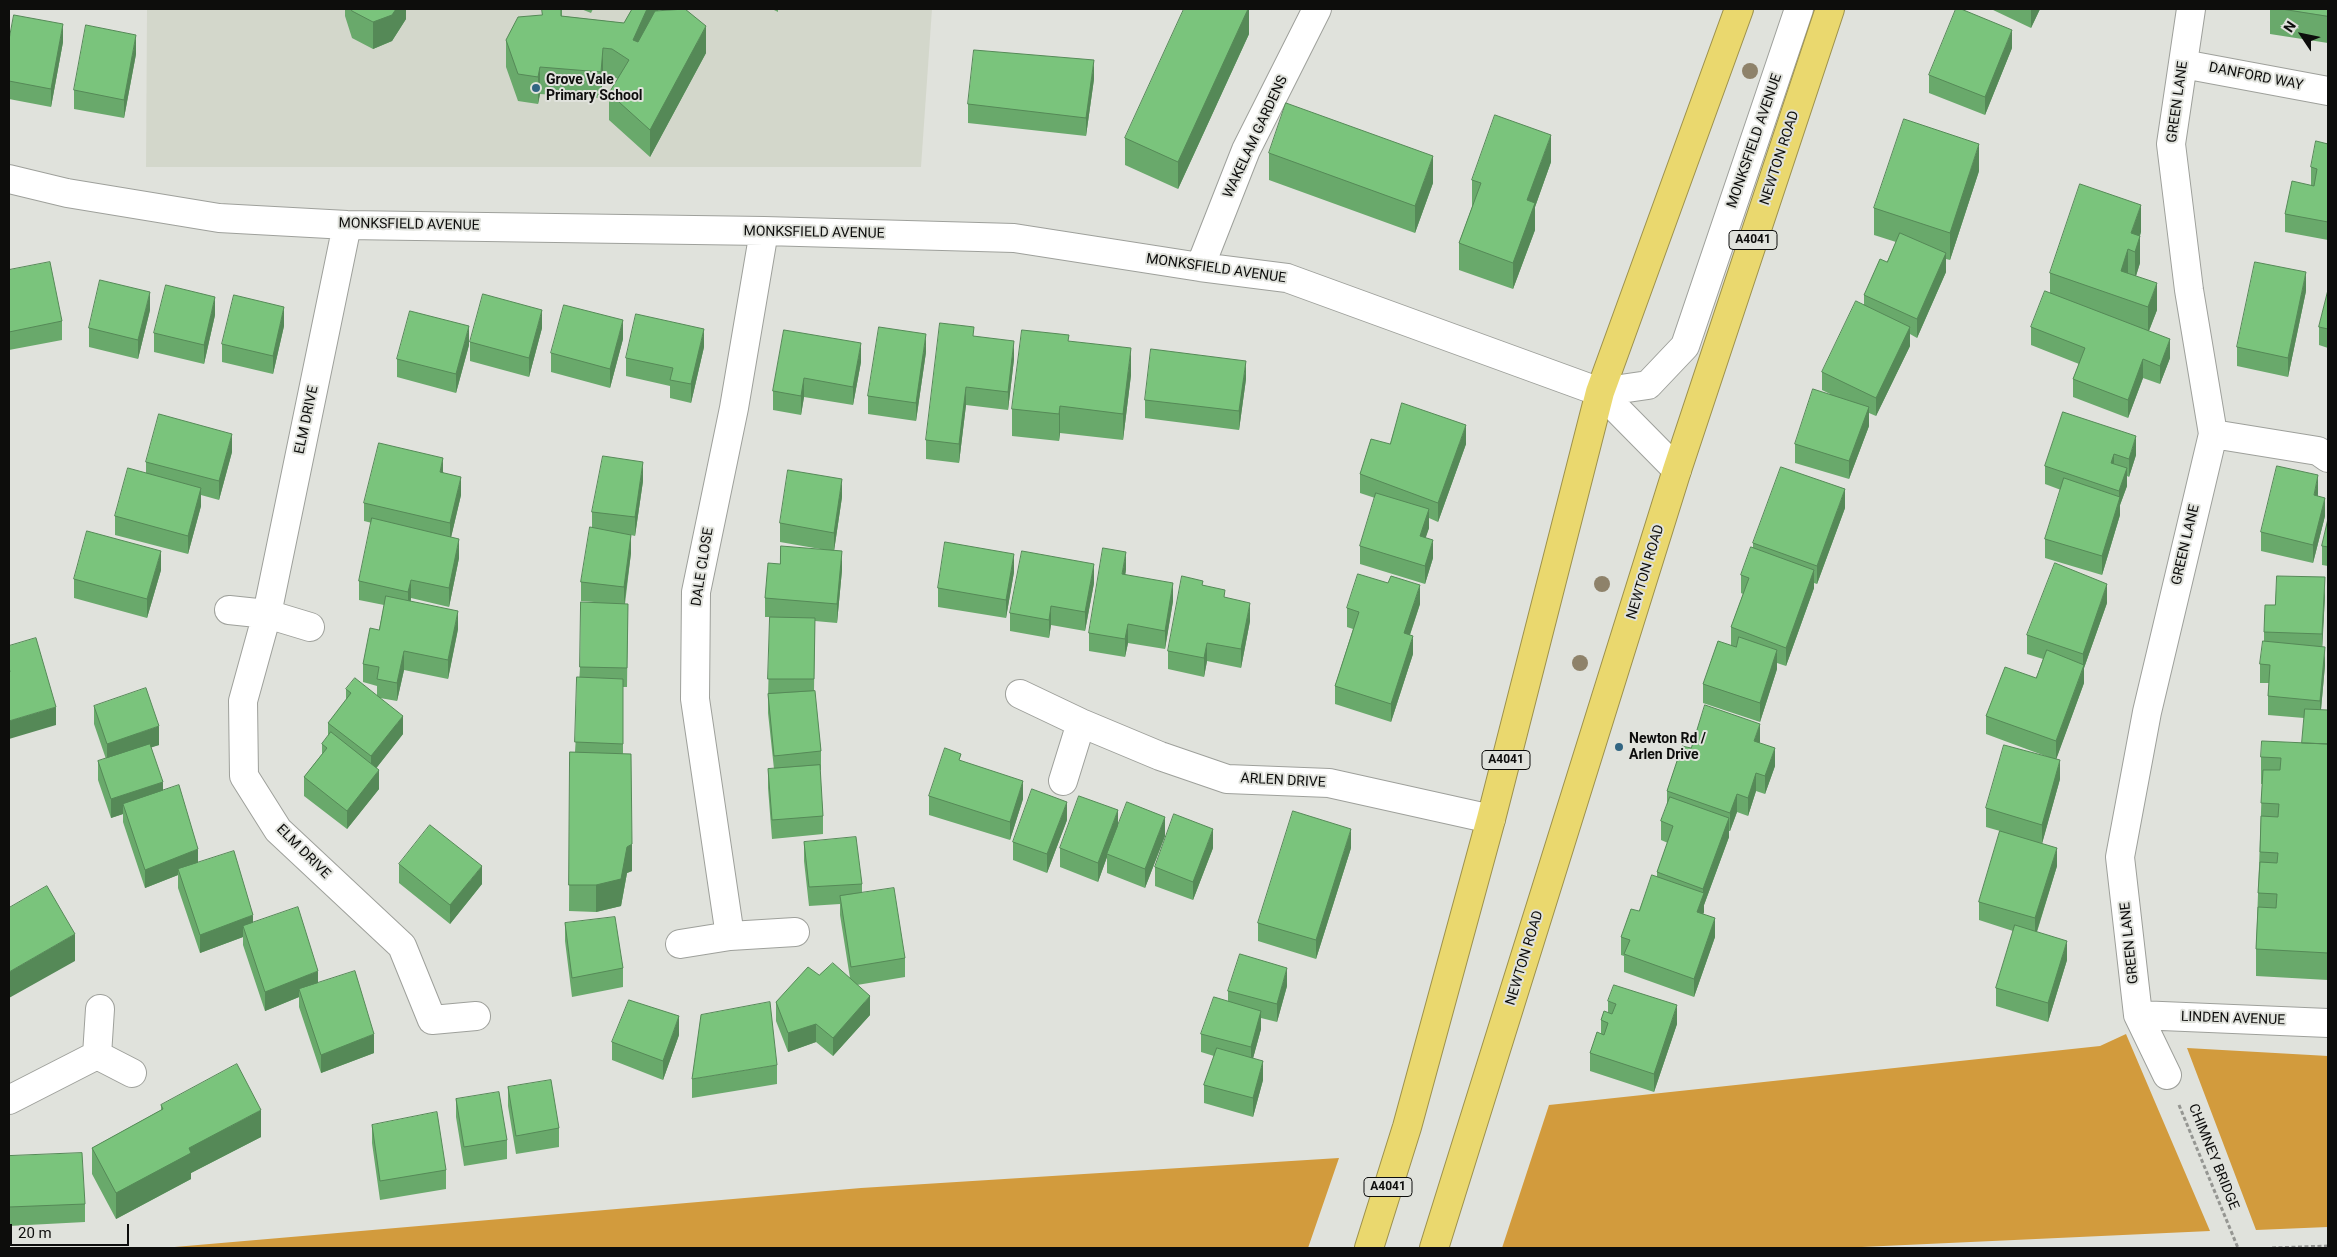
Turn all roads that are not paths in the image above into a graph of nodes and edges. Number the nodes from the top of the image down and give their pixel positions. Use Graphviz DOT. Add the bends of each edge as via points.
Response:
graph roads {
  1 [pos="1317,9"];
  2 [pos="1739,9"];
  3 [pos="1799,9"];
  4 [pos="1830,9"];
  5 [pos="2191,9"];
  6 [pos="2184,64"];
  7 [pos="2328,91"];
  8 [pos="9,179"];
  9 [pos="347,225"];
  10 [pos="764,231"];
  11 [pos="1200,267"];
  12 [pos="1600,392"];
  13 [pos="2213,434"];
  14 [pos="2328,458"];
  15 [pos="1677,470"];
  16 [pos="229,610"];
  17 [pos="267,614"];
  18 [pos="310,627"];
  19 [pos="1020,694"];
  20 [pos="1081,724"];
  21 [pos="1063,781"];
  22 [pos="1491,819"];
  23 [pos="795,932"];
  24 [pos="730,936"];
  25 [pos="680,944"];
  26 [pos="100,1009"];
  27 [pos="2138,1015"];
  28 [pos="476,1016"];
  29 [pos="2328,1023"];
  30 [pos="97,1055"];
  31 [pos="132,1073"];
  32 [pos="2167,1075"];
  33 [pos="9,1100"];
  34 [pos="1369,1248"];
  35 [pos="1434,1248"];
  1 -- 11 [label="street, WAKELAM GARDENS" via="1246,150"];
  2 -- 12 [label="highway, A4041"];
  3 -- 12 [label="street, MONKSFIELD AVENUE" via="1685,346 1648,385"];
  4 -- 15 [label="highway, NEWTON ROAD / A4041"];
  5 -- 6 [label="street, GREEN LANE"];
  6 -- 7 [label="street, DANFORD WAY"];
  6 -- 13 [label="street, GREEN LANE" via="2171,144"];
  8 -- 9 [label="street, MONKSFIELD AVENUE" via="67,193 219,218"];
  9 -- 10 [label="street, MONKSFIELD AVENUE"];
  9 -- 17 [label="street, ELM DRIVE"];
  10 -- 11 [label="street, MONKSFIELD AVENUE" via="1014,238"];
  10 -- 24 [label="street, DALE CLOSE" via="734,408 696,592 695,699"];
  11 -- 12 [label="street, MONKSFIELD AVENUE" via="1288,278"];
  12 -- 15 [label="street, MONKSFIELD AVENUE"];
  12 -- 22 [label="highway, A4041"];
  13 -- 14 [label="street" via="2318,451"];
  13 -- 27 [label="street, GREEN LANE" via="2147,712 2120,857"];
  15 -- 35 [label="highway, NEWTON ROAD / A4041"];
  16 -- 17 [label="street"];
  17 -- 18 [label="street"];
  17 -- 28 [label="street, ELM DRIVE" via="242,701 244,776 278,830 402,946 432,1020"];
  19 -- 20 [label="street, ARLEN DRIVE"];
  20 -- 21 [label="street"];
  20 -- 22 [label="street, ARLEN DRIVE" via="1227,779 1329,783"];
  22 -- 34 [label="highway, A4041" via="1407,1127"];
  23 -- 24 [label="street"];
  24 -- 25 [label="street"];
  26 -- 30 [label="street"];
  27 -- 29 [label="street, LINDEN AVENUE"];
  27 -- 32 [label="street, GREEN LANE"];
  30 -- 31 [label="street"];
  30 -- 33 [label="street"];
}
